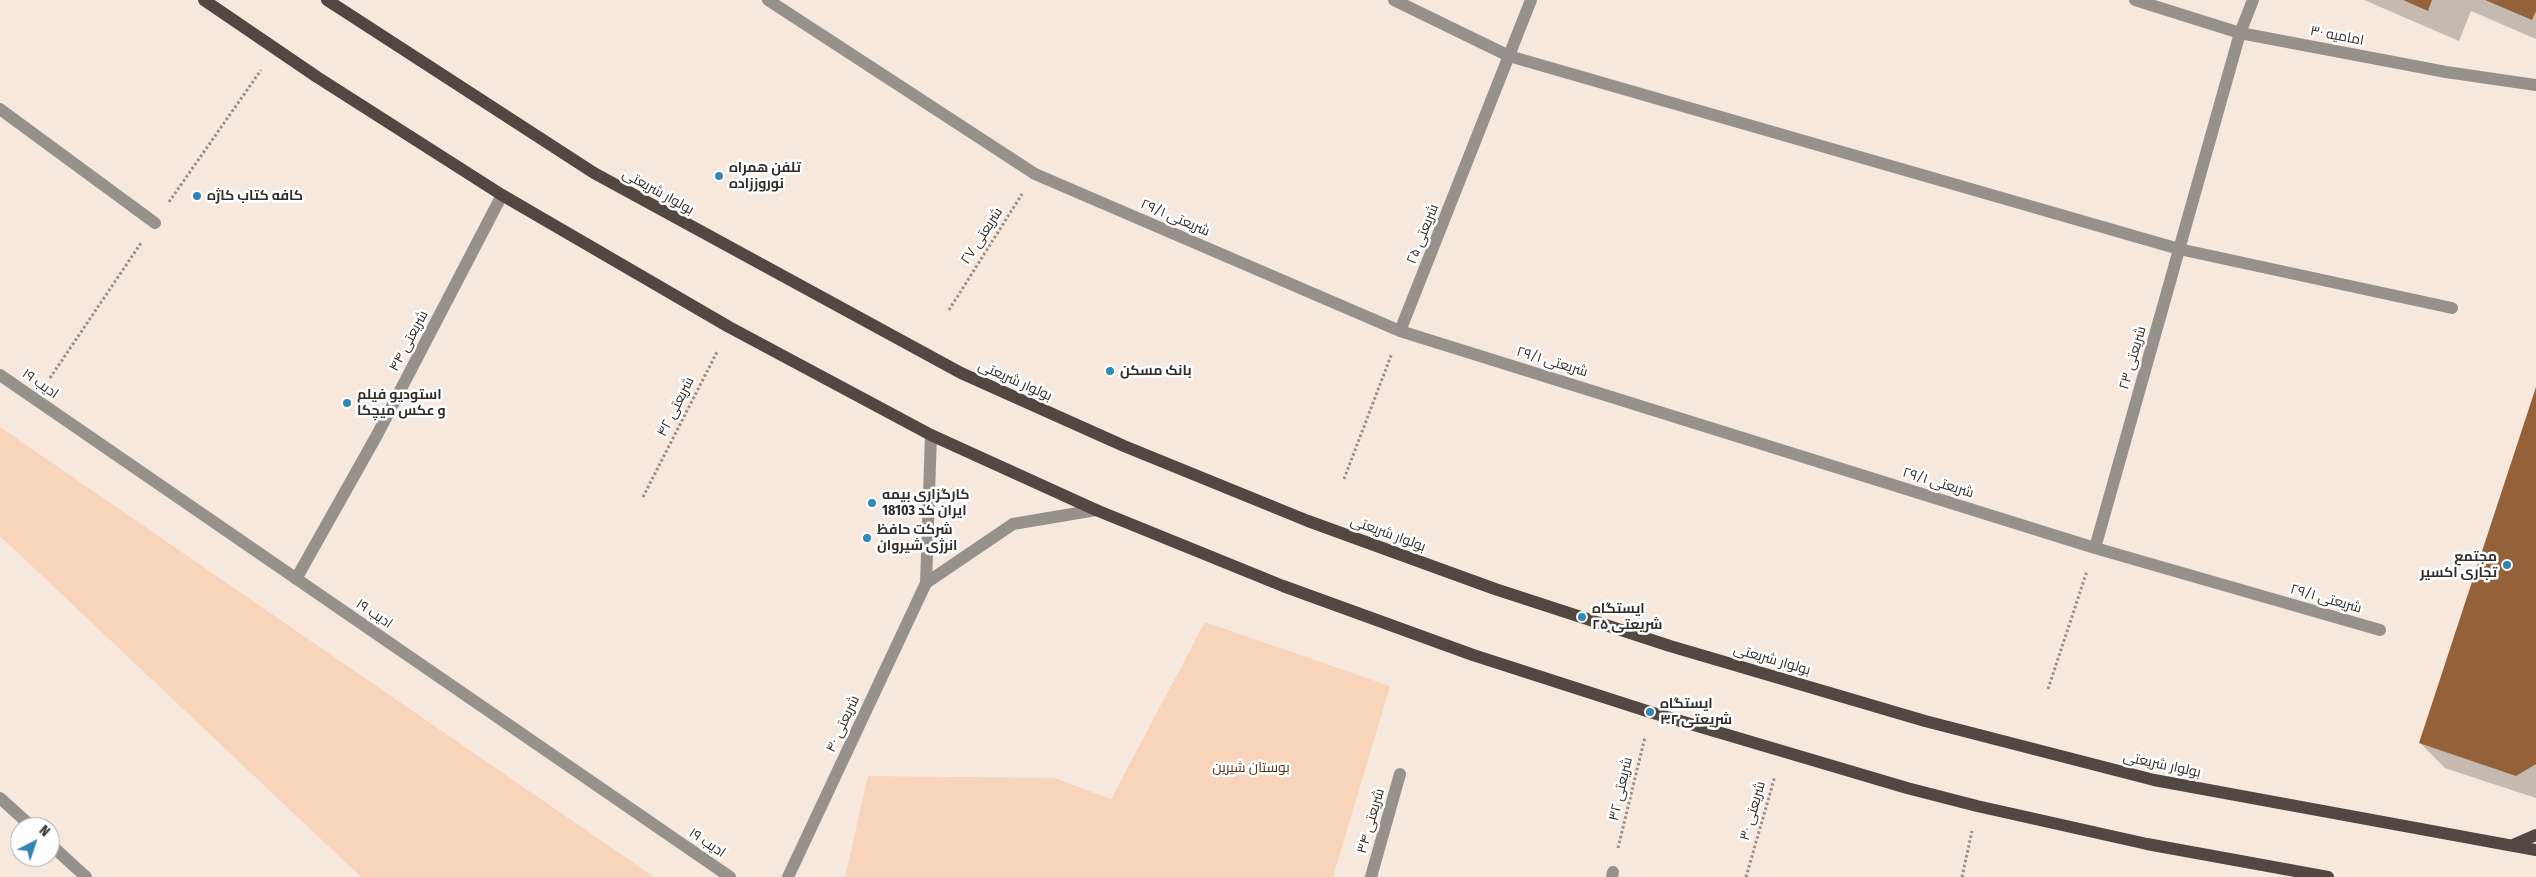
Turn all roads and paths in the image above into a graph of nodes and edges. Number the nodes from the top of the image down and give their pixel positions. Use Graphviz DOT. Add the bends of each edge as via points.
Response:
graph roads {
  1 [pos="204,0"];
  2 [pos="327,0"];
  3 [pos="768,0"];
  4 [pos="1394,0"];
  5 [pos="1532,0"];
  6 [pos="2136,0"];
  7 [pos="2253,0"];
  8 [pos="2240,33"];
  9 [pos="1509,56"];
  10 [pos="2536,85"];
  11 [pos="0,109"];
  12 [pos="1035,174"];
  13 [pos="502,195"];
  14 [pos="154,223"];
  15 [pos="2179,250"];
  16 [pos="2452,308"];
  17 [pos="949,310"];
  18 [pos="729,327"];
  19 [pos="1400,331"];
  20 [pos="0,375"];
  21 [pos="930,435"];
  22 [pos="1344,479"];
  23 [pos="644,497"];
  24 [pos="1096,510"];
  25 [pos="2095,548"];
  26 [pos="296,579"];
  27 [pos="926,583"];
  28 [pos="2380,630"];
  29 [pos="2048,689"];
  30 [pos="1650,712"];
  31 [pos="1782,751"];
  32 [pos="1400,774"];
  33 [pos="0,798"];
  34 [pos="1977,806"];
  35 [pos="21,817"];
  36 [pos="2536,835"];
  37 [pos="2512,845"];
  38 [pos="2536,850"];
  39 [pos="60,853"];
  40 [pos="1612,874"];
  41 [pos="86,877"];
  42 [pos="730,877"];
  43 [pos="788,877"];
  44 [pos="1371,877"];
  45 [pos="1746,877"];
  46 [pos="1962,877"];
  47 [pos="2328,877"];
  1 -- 13 [label="main road" via="317,77"];
  2 -- 37 [label="main road, بولوار شریعتی" via="594,173 961,373 1124,446 1308,521 1504,592 1670,646 1925,721 2154,780"];
  3 -- 12 [label="street, شریعتی ۲۹/۱"];
  4 -- 9 [label="street"];
  5 -- 9 [label="street, شریعتی ۲۵"];
  6 -- 8 [label="street, امامیه ۳۰"];
  7 -- 8 [label="street, شریعتی ۲۳"];
  8 -- 10 [label="street, امامیه ۳۰" via="2446,72"];
  8 -- 15 [label="street, شریعتی ۲۳"];
  9 -- 15 [label="street"];
  9 -- 19 [label="street, شریعتی ۲۵"];
  11 -- 14 [label="street"];
  12 -- 17 [label="path, شریعتی ۲۷"];
  12 -- 19 [label="street, شریعتی ۲۹/۱"];
  13 -- 18 [label="main road"];
  13 -- 26 [label="street, شریعتی ۴۴" via="377,435"];
  15 -- 16 [label="street"];
  15 -- 25 [label="street, شریعتی ۲۳"];
  18 -- 21 [label="main road"];
  18 -- 23 [label="path, شریعتی ۴۲"];
  19 -- 22 [label="path"];
  19 -- 25 [label="street, شریعتی ۲۹/۱"];
  20 -- 26 [label="street, ادیب ۱۹"];
  21 -- 24 [label="main road"];
  21 -- 27 [label="street, شریعتی ۴۰"];
  24 -- 27 [label="street" via="1013,524"];
  24 -- 30 [label="main road" via="1283,586 1473,655"];
  25 -- 28 [label="street, شریعتی ۲۹/۱"];
  25 -- 29 [label="path"];
  26 -- 42 [label="street, ادیب ۱۹"];
  27 -- 43 [label="street, شریعتی ۴۰"];
  30 -- 31 [label="main road"];
  30 -- 40 [label="path, شریعتی ۳۲"];
  31 -- 34 [label="main road"];
  31 -- 45 [label="path, شریعتی ۳۰"];
  32 -- 44 [label="street, شریعتی ۳۴"];
  33 -- 35 [label="street"];
  34 -- 46 [label="path"];
  34 -- 47 [label="main road" via="2147,844"];
  36 -- 37 [label="main road"];
  37 -- 38 [label="main road, بولوار شریعتی"];
  39 -- 41 [label="street"];
}
